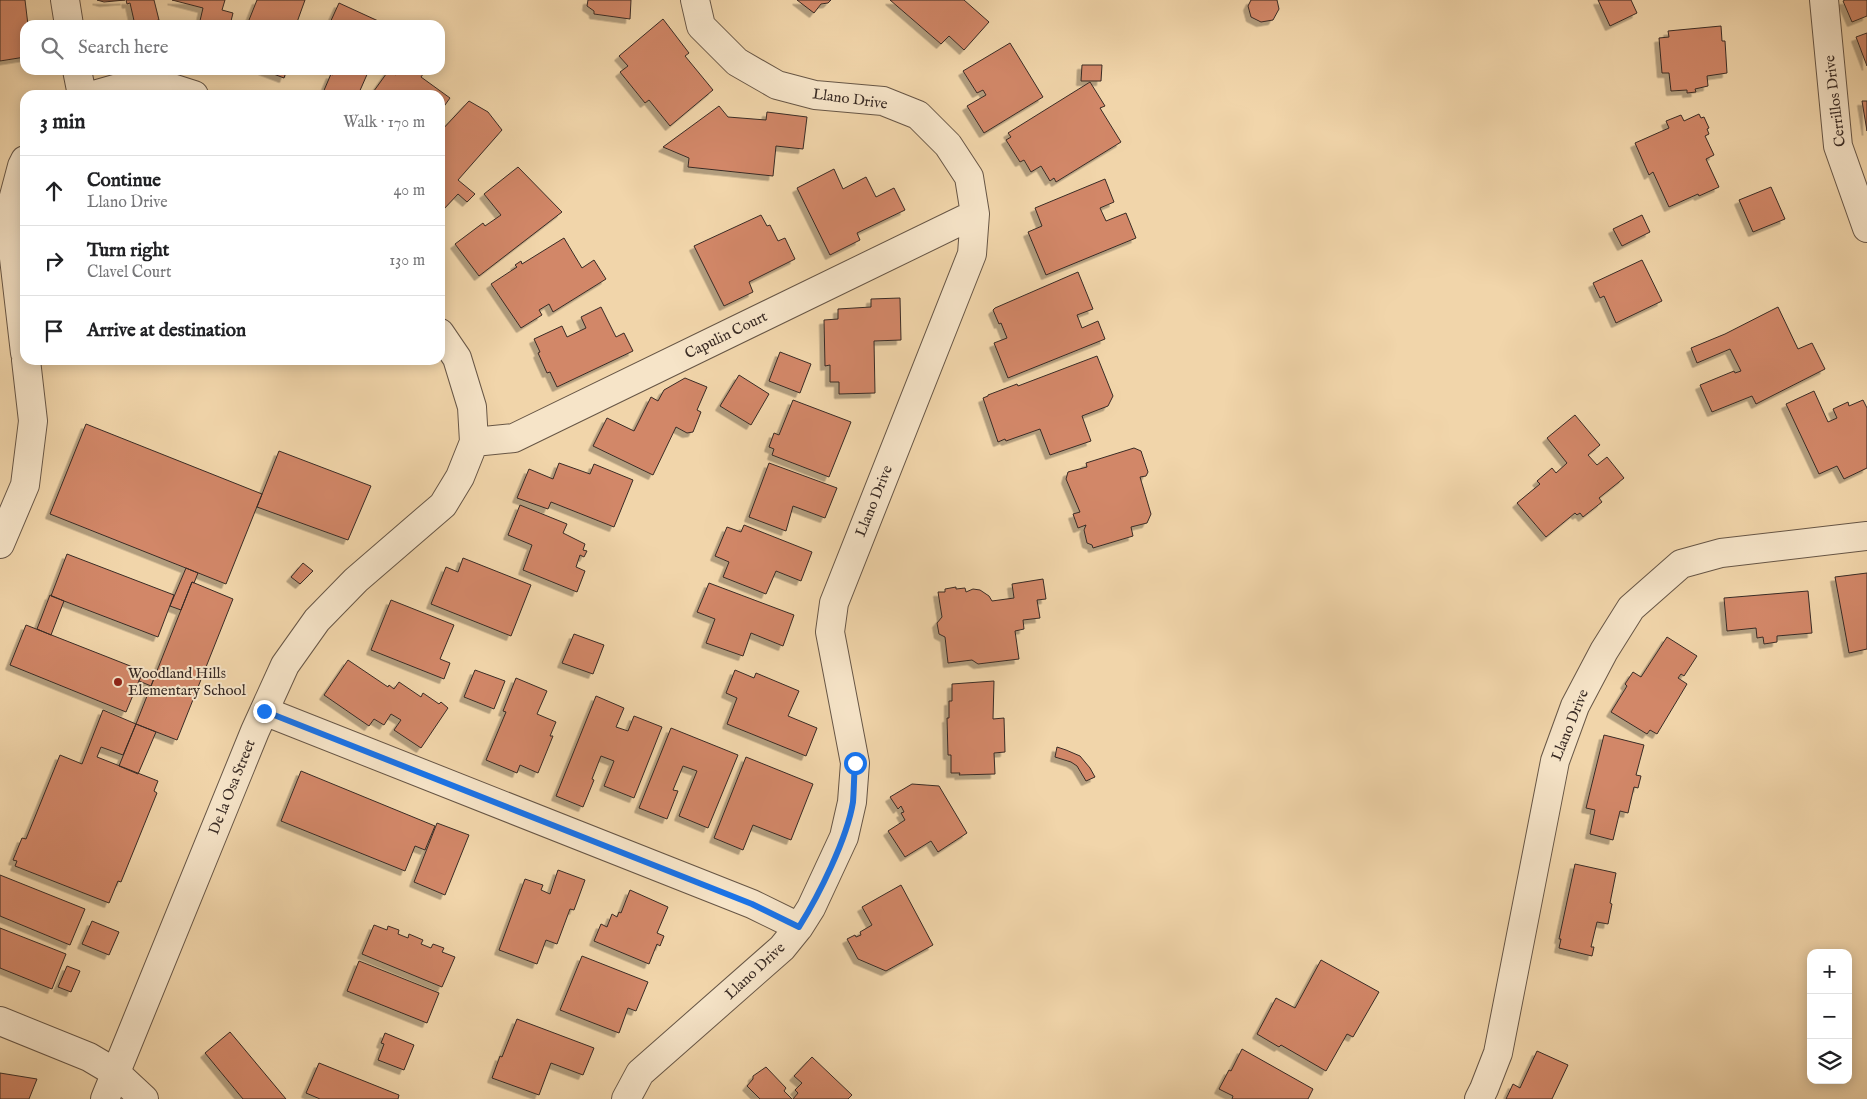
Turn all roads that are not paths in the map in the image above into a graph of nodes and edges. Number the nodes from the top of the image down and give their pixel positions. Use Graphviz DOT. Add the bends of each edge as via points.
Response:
graph roads {
  1 [pos="65,0"];
  2 [pos="695,0"];
  3 [pos="1824,0"];
  4 [pos="68,20"];
  5 [pos="78,75"];
  6 [pos="81,90"];
  7 [pos="112,90"];
  8 [pos="180,90"];
  9 [pos="20,173"];
  10 [pos="975,214"];
  11 [pos="1867,228"];
  12 [pos="20,312"];
  13 [pos="445,340"];
  14 [pos="27,365"];
  15 [pos="474,442"];
  16 [pos="1867,536"];
  17 [pos="0,544"];
  18 [pos="264,711"];
  19 [pos="799,927"];
  20 [pos="0,1021"];
  21 [pos="116,1073"];
  22 [pos="105,1099"];
  23 [pos="144,1099"];
  24 [pos="626,1099"];
  25 [pos="1479,1099"];
  1 -- 4 [label="street"];
  2 -- 10 [label="street, Llano Drive" via="701,26 737,62 777,85 815,95 882,101 918,115 948,145 969,177"];
  3 -- 11 [label="street, Cerrillos Drive" via="1838,146"];
  5 -- 6 [label="street"];
  7 -- 8 [label="street" via="129,85 169,86"];
  9 -- 12 [label="street" via="8,215"];
  10 -- 15 [label="street, Capulin Court" via="514,438"];
  10 -- 19 [label="street, Llano Drive" via="972,254 834,603 830,632 855,763 852,802 844,836"];
  13 -- 15 [label="street, De la Osa Street" via="457,358 472,407"];
  14 -- 17 [label="street" via="33,421 25,485"];
  15 -- 18 [label="street, De la Osa Street" via="460,477 443,505 356,580 316,620 285,665"];
  16 -- 25 [label="street, Llano Drive" via="1721,553 1681,564 1631,608 1575,706 1555,761 1498,1053"];
  18 -- 19 [label="street" via="752,904"];
  18 -- 21 [label="street, De la Osa Street"];
  19 -- 24 [label="street, Llano Drive" via="782,948 640,1074"];
  20 -- 21 [label="street" via="89,1057"];
  21 -- 22 [label="street, De la Osa Street"];
  21 -- 23 [label="street"];
}
